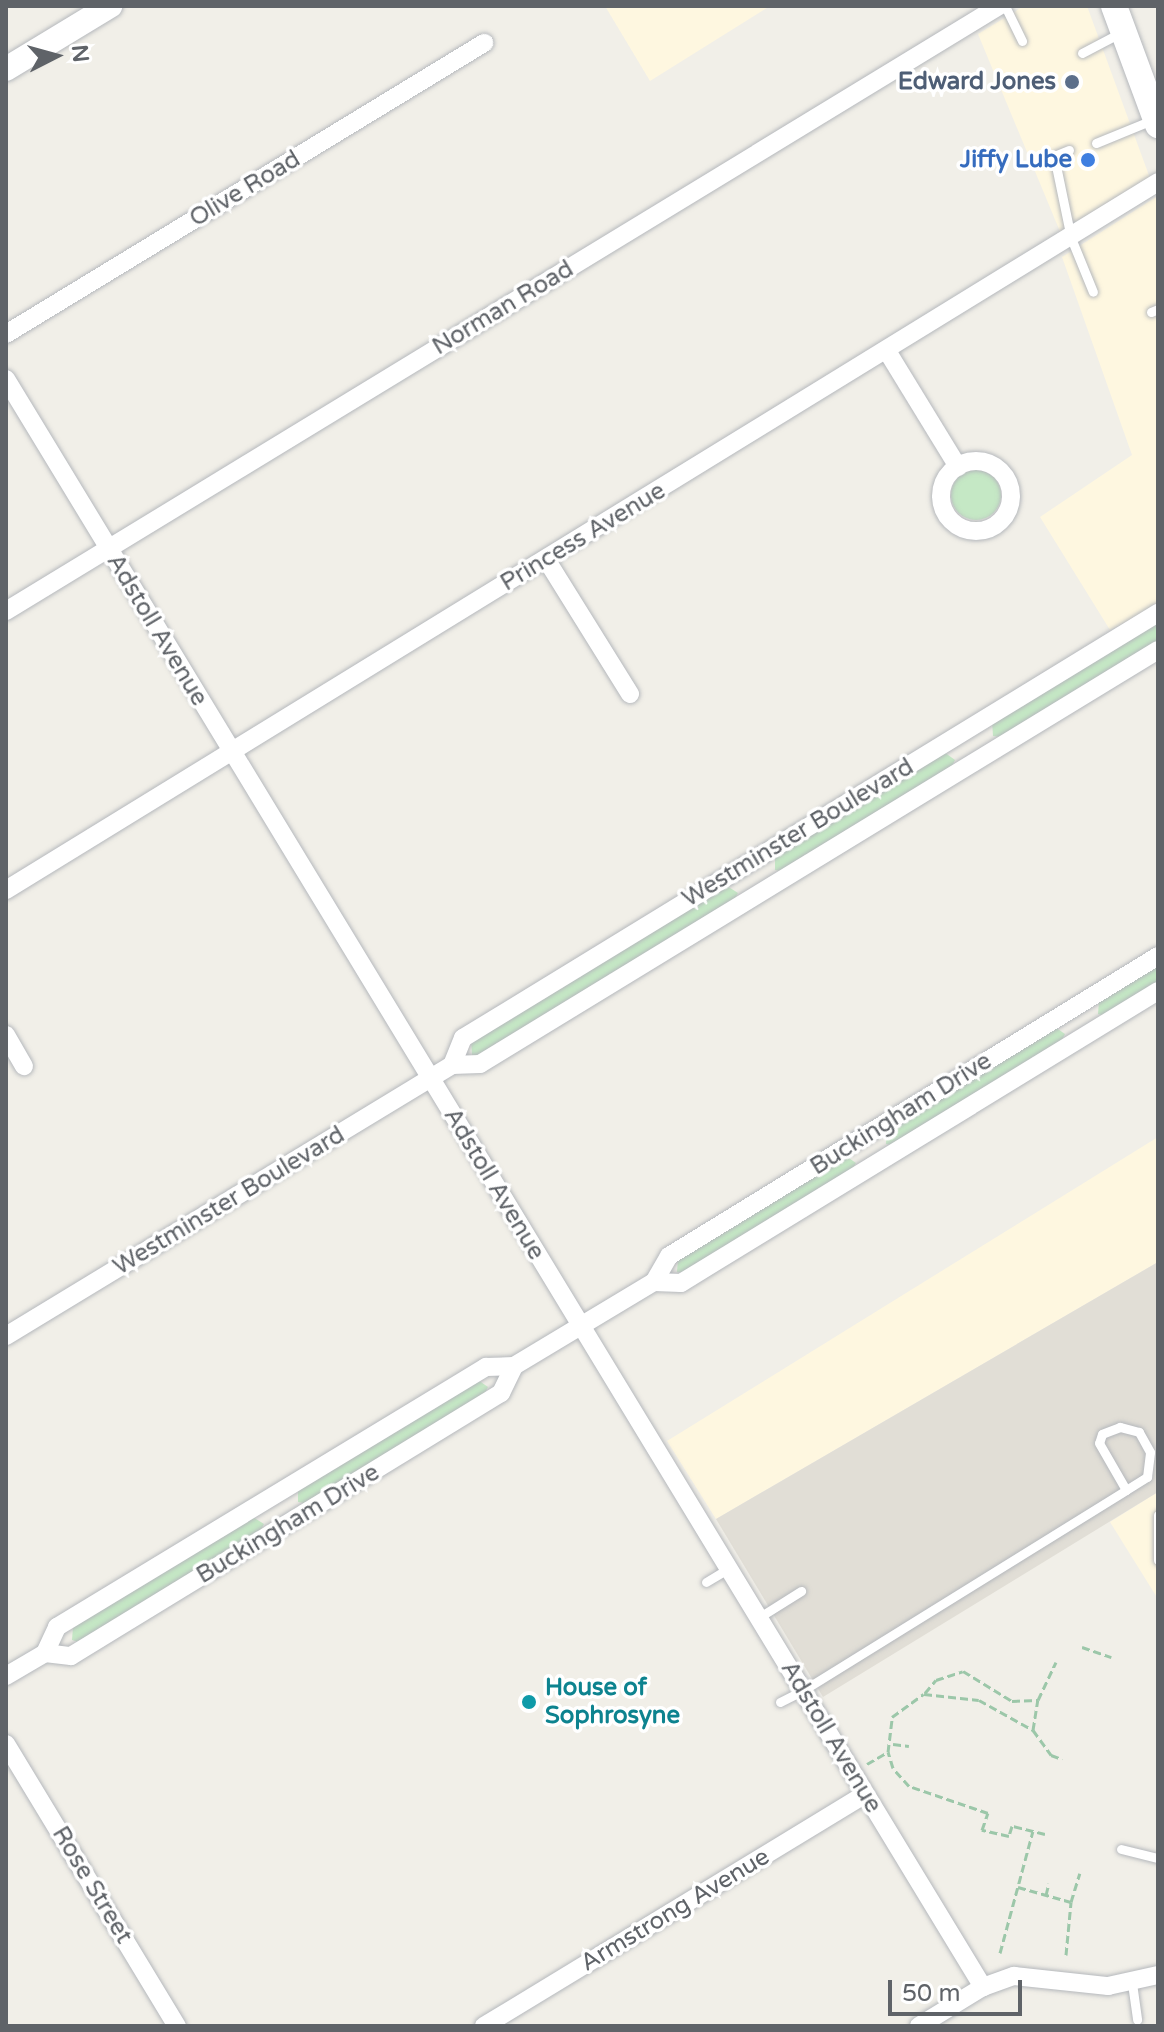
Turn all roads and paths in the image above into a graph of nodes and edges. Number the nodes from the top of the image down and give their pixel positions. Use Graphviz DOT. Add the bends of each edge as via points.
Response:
graph roads {
  1 [pos="110,6"];
  2 [pos="1002,6"];
  3 [pos="1114,6"];
  4 [pos="973,13"];
  5 [pos="1123,31"];
  6 [pos="1022,41"];
  7 [pos="484,43"];
  8 [pos="1082,53"];
  9 [pos="6,69"];
  10 [pos="1157,122"];
  11 [pos="1096,143"];
  12 [pos="1069,150"];
  13 [pos="1158,182"];
  14 [pos="1071,238"];
  15 [pos="1093,292"];
  16 [pos="6,334"];
  17 [pos="887,351"];
  18 [pos="6,379"];
  19 [pos="958,467"];
  20 [pos="107,549"];
  21 [pos="546,559"];
  22 [pos="6,611"];
  23 [pos="1158,613"];
  24 [pos="1158,650"];
  25 [pos="630,694"];
  26 [pos="231,752"];
  27 [pos="6,890"];
  28 [pos="1158,956"];
  29 [pos="1158,991"];
  30 [pos="6,1035"];
  31 [pos="452,1065"];
  32 [pos="24,1066"];
  33 [pos="429,1078"];
  34 [pos="654,1282"];
  35 [pos="580,1326"];
  36 [pos="6,1336"];
  37 [pos="514,1366"];
  38 [pos="1126,1490"];
  39 [pos="1158,1515"];
  40 [pos="1158,1560"];
  41 [pos="728,1569"];
  42 [pos="706,1582"];
  43 [pos="801,1591"];
  44 [pos="758,1618"];
  45 [pos="1082,1647"];
  46 [pos="45,1653"];
  47 [pos="1111,1657"];
  48 [pos="1056,1662"];
  49 [pos="6,1676"];
  50 [pos="802,1691"];
  51 [pos="995,1693"];
  52 [pos="924,1694"];
  53 [pos="1038,1700"];
  54 [pos="780,1702"];
  55 [pos="989,1705"];
  56 [pos="1033,1730"];
  57 [pos="891,1743"];
  58 [pos="6,1744"];
  59 [pos="909,1746"];
  60 [pos="888,1752"];
  61 [pos="1062,1759"];
  62 [pos="864,1765"];
  63 [pos="865,1794"];
  64 [pos="1033,1831"];
  65 [pos="1045,1834"];
  66 [pos="1121,1849"];
  67 [pos="1158,1858"];
  68 [pos="1080,1873"];
  69 [pos="1049,1883"];
  70 [pos="1018,1887"];
  71 [pos="1046,1895"];
  72 [pos="1071,1902"];
  73 [pos="1000,1953"];
  74 [pos="1066,1955"];
  75 [pos="1158,1975"];
  76 [pos="1132,1983"];
  77 [pos="983,1987"];
  78 [pos="1137,2020"];
  79 [pos="177,2026"];
  80 [pos="484,2026"];
  81 [pos="919,2026"];
  1 -- 9 [label="street"];
  2 -- 4 [label="street, Norman Road"];
  2 -- 6 [label="lane"];
  3 -- 5 [label="main road"];
  4 -- 20 [label="street, Norman Road"];
  5 -- 8 [label="lane"];
  5 -- 10 [label="main road"];
  7 -- 16 [label="street, Olive Road"];
  10 -- 11 [label="lane"];
  12 -- 14 [label="lane" via="1054,156"];
  13 -- 14 [label="street, Princess Avenue"];
  14 -- 15 [label="lane"];
  14 -- 17 [label="street, Princess Avenue"];
  17 -- 19 [label="street"];
  17 -- 21 [label="street, Princess Avenue"];
  18 -- 20 [label="street, Adstoll Avenue"];
  20 -- 22 [label="street, Norman Road"];
  20 -- 26 [label="street, Adstoll Avenue"];
  21 -- 25 [label="street"];
  21 -- 26 [label="street, Princess Avenue"];
  23 -- 31 [label="street, Westminster Boulevard" via="463,1038"];
  24 -- 31 [label="street, Westminster Boulevard" via="480,1064"];
  26 -- 27 [label="street, Princess Avenue"];
  26 -- 33 [label="street, Adstoll Avenue"];
  28 -- 34 [label="street, Buckingham Drive" via="669,1256"];
  29 -- 34 [label="street, Buckingham Drive" via="681,1283"];
  30 -- 32 [label="street"];
  31 -- 33 [label="street, Westminster Boulevard"];
  33 -- 35 [label="street, Adstoll Avenue"];
  33 -- 36 [label="street, Westminster Boulevard"];
  34 -- 35 [label="street, Buckingham Drive"];
  35 -- 37 [label="street, Buckingham Drive"];
  35 -- 41 [label="street, Adstoll Avenue"];
  37 -- 46 [label="street, Buckingham Drive" via="486,1367 70,1618 57,1627"];
  37 -- 46 [label="street, Buckingham Drive" via="501,1393 488,1402 71,1656"];
  38 -- 38 [label="lane" via="1147,1477 1150,1452 1139,1432 1120,1427 1102,1434 1099,1443"];
  38 -- 50 [label="lane"];
  39 -- 40 [label="lane"];
  41 -- 42 [label="lane"];
  41 -- 44 [label="street, Adstoll Avenue"];
  43 -- 44 [label="lane"];
  44 -- 50 [label="street, Adstoll Avenue"];
  45 -- 47 [label="path"];
  46 -- 49 [label="street, Buckingham Drive"];
  48 -- 53 [label="path"];
  50 -- 54 [label="lane"];
  50 -- 63 [label="street, Adstoll Avenue"];
  51 -- 52 [label="path" via="963,1671 936,1680"];
  51 -- 53 [label="path" via="1012,1701"];
  51 -- 55 [label="path"];
  52 -- 55 [label="path" via="963,1695"];
  52 -- 57 [label="path" via="892,1717"];
  53 -- 56 [label="path"];
  55 -- 56 [label="path"];
  56 -- 61 [label="path" via="1051,1755"];
  57 -- 59 [label="path"];
  57 -- 60 [label="path"];
  58 -- 79 [label="street, Rose Street"];
  60 -- 62 [label="path"];
  60 -- 64 [label="path" via="893,1768 909,1786 988,1813 982,1830 1009,1836 1012,1826"];
  63 -- 77 [label="street, Adstoll Avenue"];
  63 -- 80 [label="street, Armstrong Avenue"];
  64 -- 65 [label="path"];
  64 -- 70 [label="path"];
  66 -- 67 [label="lane"];
  68 -- 72 [label="path"];
  69 -- 71 [label="path"];
  70 -- 71 [label="path"];
  70 -- 73 [label="path"];
  71 -- 72 [label="path"];
  72 -- 74 [label="path"];
  75 -- 76 [label="street"];
  76 -- 77 [label="street" via="1014,1976"];
  76 -- 78 [label="lane"];
  77 -- 81 [label="street"];
}
